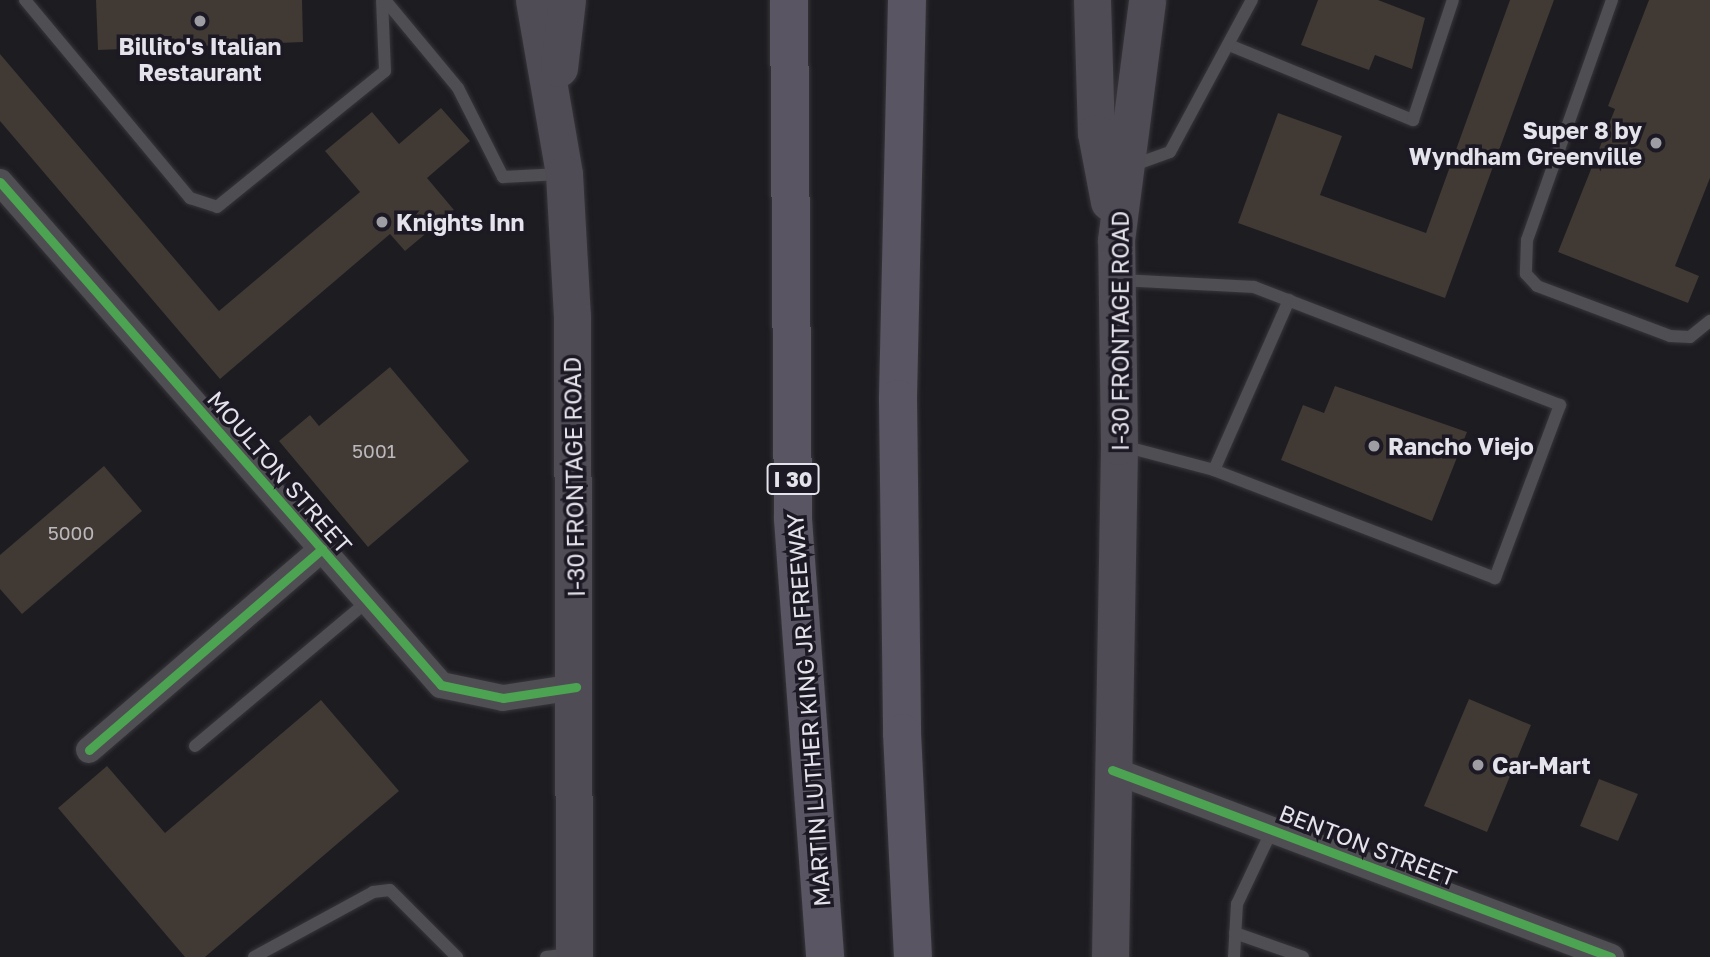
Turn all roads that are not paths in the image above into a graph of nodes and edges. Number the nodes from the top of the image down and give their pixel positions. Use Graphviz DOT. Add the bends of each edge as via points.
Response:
graph roads {
  1 [pos="25,0"];
  2 [pos="384,0"];
  3 [pos="534,0"];
  4 [pos="567,0"];
  5 [pos="789,0"];
  6 [pos="907,0"];
  7 [pos="1092,0"];
  8 [pos="1147,0"];
  9 [pos="1252,0"];
  10 [pos="1453,0"];
  11 [pos="1612,0"];
  12 [pos="1229,45"];
  13 [pos="555,100"];
  14 [pos="1124,168"];
  15 [pos="564,174"];
  16 [pos="0,182"];
  17 [pos="1116,240"];
  18 [pos="1117,279"];
  19 [pos="1289,300"];
  20 [pos="1710,321"];
  21 [pos="1119,446"];
  22 [pos="1214,470"];
  23 [pos="322,549"];
  24 [pos="368,601"];
  25 [pos="576,687"];
  26 [pos="195,746"];
  27 [pos="89,750"];
  28 [pos="1112,770"];
  29 [pos="1272,830"];
  30 [pos="1235,933"];
  31 [pos="565,956"];
  32 [pos="254,957"];
  33 [pos="457,957"];
  34 [pos="825,957"];
  35 [pos="913,957"];
  36 [pos="1110,957"];
  37 [pos="1234,957"];
  38 [pos="1303,957"];
  39 [pos="1611,957"];
  1 -- 2 [label="lane" via="190,198 217,207 385,71"];
  2 -- 15 [label="lane" via="458,88 503,177"];
  3 -- 13 [label="main road, I-30 FRONTAGE ROAD"];
  4 -- 13 [label="main road"];
  5 -- 34 [label="highway, MARTIN LUTHER KING JR FREEWAY / I 30" via="793,519"];
  6 -- 35 [label="highway" via="899,427 902,733"];
  7 -- 17 [label="main road" via="1096,134"];
  8 -- 14 [label="main road, I-30 FRONTAGE ROAD"];
  9 -- 12 [label="lane"];
  10 -- 12 [label="lane" via="1413,120"];
  11 -- 20 [label="lane" via="1527,240 1526,274 1537,286 1670,336 1690,337"];
  12 -- 14 [label="lane" via="1170,152"];
  13 -- 15 [label="main road, I-30 FRONTAGE ROAD"];
  14 -- 17 [label="main road, I-30 FRONTAGE ROAD"];
  15 -- 25 [label="main road, I-30 FRONTAGE ROAD" via="572,316"];
  16 -- 23 [label="street, MOULTON STREET"];
  17 -- 18 [label="main road, I-30 FRONTAGE ROAD"];
  18 -- 19 [label="lane" via="1254,287"];
  18 -- 21 [label="main road, I-30 FRONTAGE ROAD"];
  19 -- 22 [label="lane"];
  19 -- 22 [label="lane" via="1560,405 1495,578"];
  21 -- 22 [label="lane"];
  21 -- 28 [label="main road, I-30 FRONTAGE ROAD"];
  23 -- 24 [label="street, MOULTON STREET"];
  23 -- 27 [label="street"];
  24 -- 25 [label="street, MOULTON STREET" via="441,685 503,698"];
  24 -- 26 [label="lane"];
  25 -- 31 [label="main road, I-30 FRONTAGE ROAD"];
  28 -- 29 [label="street, BENTON STREET"];
  28 -- 36 [label="main road, I-30 FRONTAGE ROAD"];
  29 -- 30 [label="lane" via="1237,904"];
  29 -- 39 [label="street, BENTON STREET"];
  30 -- 37 [label="lane"];
  30 -- 38 [label="lane"];
  32 -- 33 [label="lane" via="373,892 390,890"];
}
